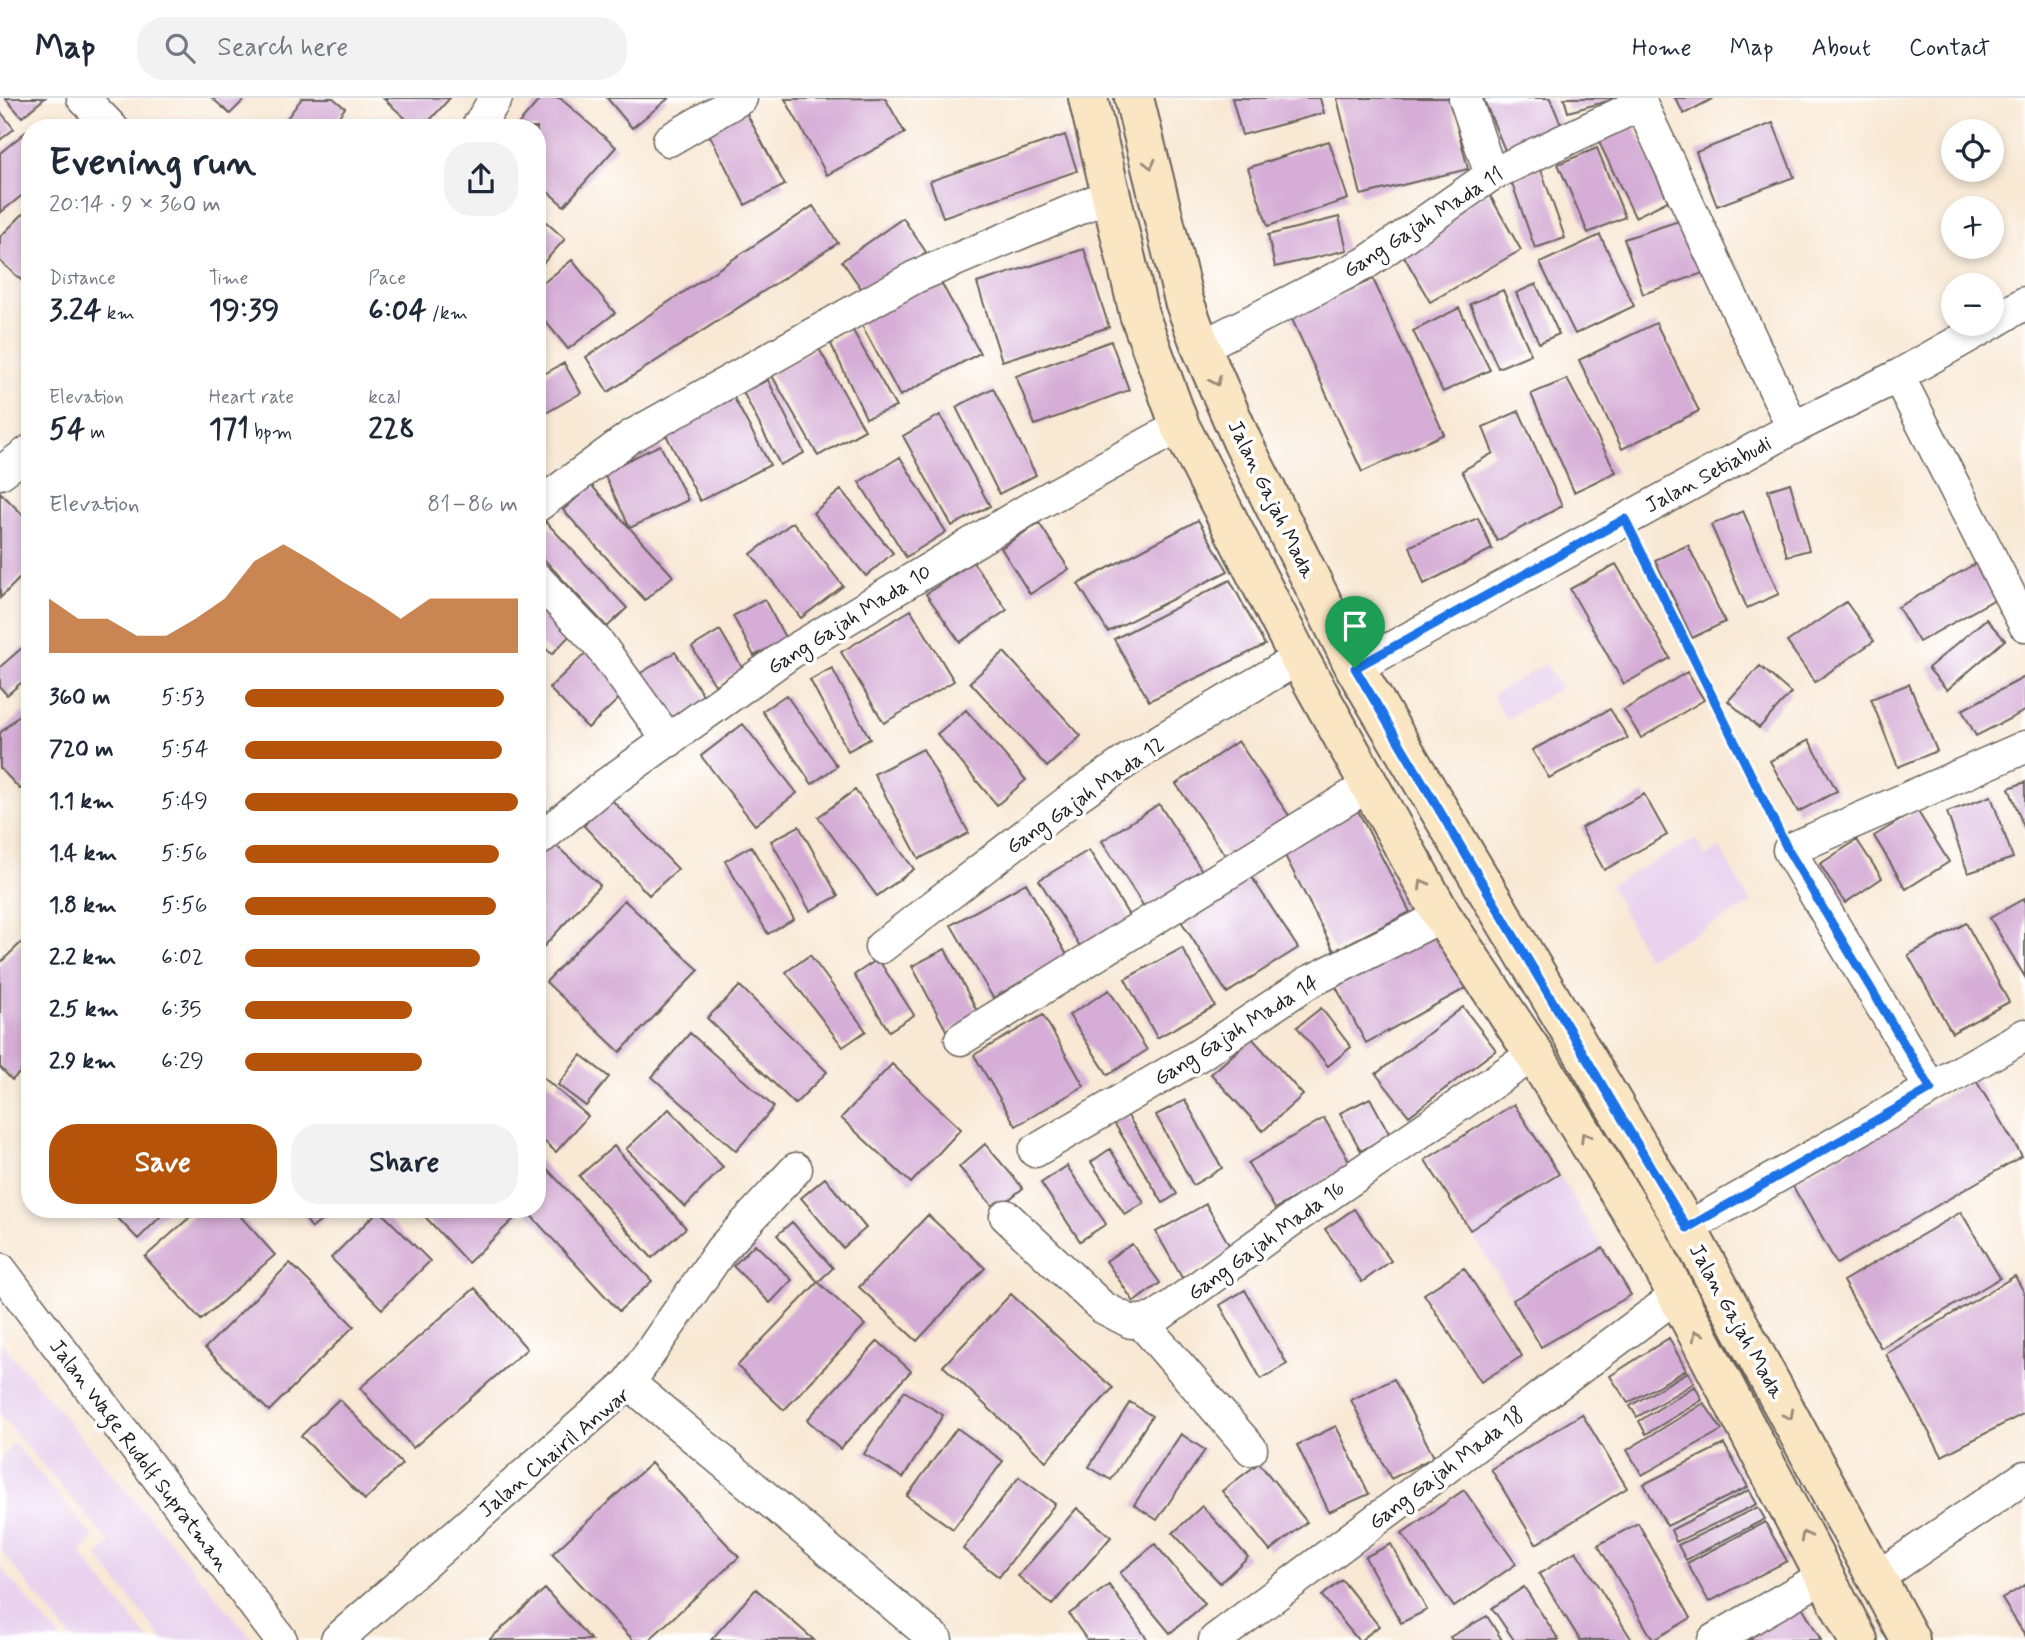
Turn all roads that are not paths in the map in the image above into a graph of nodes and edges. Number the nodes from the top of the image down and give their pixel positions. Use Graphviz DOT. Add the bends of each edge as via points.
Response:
graph roads {
  1 [pos="83,98"];
  2 [pos="496,98"];
  3 [pos="741,98"];
  4 [pos="1087,98"];
  5 [pos="1133,98"];
  6 [pos="1465,98"];
  7 [pos="1640,101"];
  8 [pos="103,119"];
  9 [pos="483,119"];
  10 [pos="669,140"];
  11 [pos="1491,175"];
  12 [pos="1110,195"];
  13 [pos="2025,303"];
  14 [pos="2004,315"];
  15 [pos="1968,336"];
  16 [pos="1201,347"];
  17 [pos="1898,376"];
  18 [pos="1180,426"];
  19 [pos="1793,428"];
  20 [pos="21,458"];
  21 [pos="0,473"];
  22 [pos="1265,487"];
  23 [pos="546,499"];
  24 [pos="1222,511"];
  25 [pos="546,589"];
  26 [pos="2025,625"];
  27 [pos="1299,658"];
  28 [pos="1355,668"];
  29 [pos="669,741"];
  30 [pos="2025,747"];
  31 [pos="1369,785"];
  32 [pos="546,834"];
  33 [pos="1442,916"];
  34 [pos="881,947"];
  35 [pos="2025,1035"];
  36 [pos="961,1039"];
  37 [pos="1534,1054"];
  38 [pos="1931,1089"];
  39 [pos="1035,1151"];
  40 [pos="796,1169"];
  41 [pos="1006,1216"];
  42 [pos="1687,1228"];
  43 [pos="0,1269"];
  44 [pos="1676,1296"];
  45 [pos="1141,1322"];
  46 [pos="629,1383"];
  47 [pos="1251,1449"];
  48 [pos="2025,1477"];
  49 [pos="1826,1575"];
  50 [pos="1878,1577"];
  51 [pos="281,1640"];
  52 [pos="337,1640"];
  53 [pos="936,1640"];
  54 [pos="1215,1640"];
  55 [pos="1714,1640"];
  56 [pos="1858,1640"];
  57 [pos="1910,1640"];
  1 -- 8 [label="street"];
  2 -- 9 [label="street"];
  3 -- 10 [label="street"];
  4 -- 12 [label="street, Jalan Gajah Mada"];
  5 -- 16 [label="street, Jalan Gajah Mada, one-way" via="1184,301"];
  6 -- 11 [label="street"];
  7 -- 11 [label="street, Gang Gajah Mada 11"];
  7 -- 19 [label="street"];
  11 -- 16 [label="street, Gang Gajah Mada 11" via="1366,263"];
  12 -- 18 [label="street, Jalan Gajah Mada" via="1139,314"];
  12 -- 23 [label="street" via="915,277 630,437"];
  13 -- 14 [label="street, Jalan Setiabudi"];
  15 -- 17 [label="street, Jalan Setiabudi"];
  16 -- 22 [label="street, Jalan Gajah Mada, one-way"];
  17 -- 19 [label="street, Jalan Setiabudi"];
  17 -- 26 [label="street"];
  18 -- 24 [label="street, Jalan Gajah Mada"];
  18 -- 29 [label="street, Gang Gajah Mada 10" via="929,567 790,653"];
  19 -- 28 [label="street, Jalan Setiabudi"];
  20 -- 21 [label="street"];
  22 -- 24 [label="street"];
  22 -- 28 [label="street, Jalan Gajah Mada"];
  24 -- 27 [label="street, Jalan Gajah Mada"];
  25 -- 29 [label="street" via="598,644"];
  27 -- 31 [label="street, Jalan Gajah Mada"];
  27 -- 34 [label="street, Gang Gajah Mada 12" via="1134,756"];
  28 -- 42 [label="street, Jalan Gajah Mada"];
  29 -- 32 [label="street, Gang Gajah Mada 10"];
  30 -- 38 [label="street" via="1788,850"];
  33 -- 31 [label="street, Jalan Gajah Mada, one-way"];
  31 -- 36 [label="street"];
  33 -- 37 [label="street, Jalan Gajah Mada"];
  33 -- 39 [label="street, Gang Gajah Mada 14" via="1307,984 1199,1055"];
  35 -- 38 [label="street"];
  44 -- 37 [label="street, Jalan Gajah Mada, one-way" via="1644,1234"];
  37 -- 45 [label="street, Gang Gajah Mada 16" via="1162,1315"];
  38 -- 42 [label="street"];
  40 -- 46 [label="street" via="740,1226 684,1299"];
  41 -- 45 [label="street" via="1102,1307 1121,1319"];
  42 -- 50 [label="street, Jalan Gajah Mada, one-way"];
  43 -- 51 [label="street, Jalan Wage Rudolf Supratman"];
  49 -- 44 [label="street, Jalan Gajah Mada, one-way"];
  44 -- 54 [label="street, Gang Gajah Mada 18"];
  45 -- 47 [label="street"];
  46 -- 52 [label="street, Jalan Chairil Anwar"];
  46 -- 53 [label="street, Jalan Chairil Anwar"];
  48 -- 50 [label="street"];
  49 -- 55 [label="street"];
  49 -- 56 [label="street, Jalan Gajah Mada"];
  50 -- 57 [label="street, Jalan Gajah Mada"];
}
